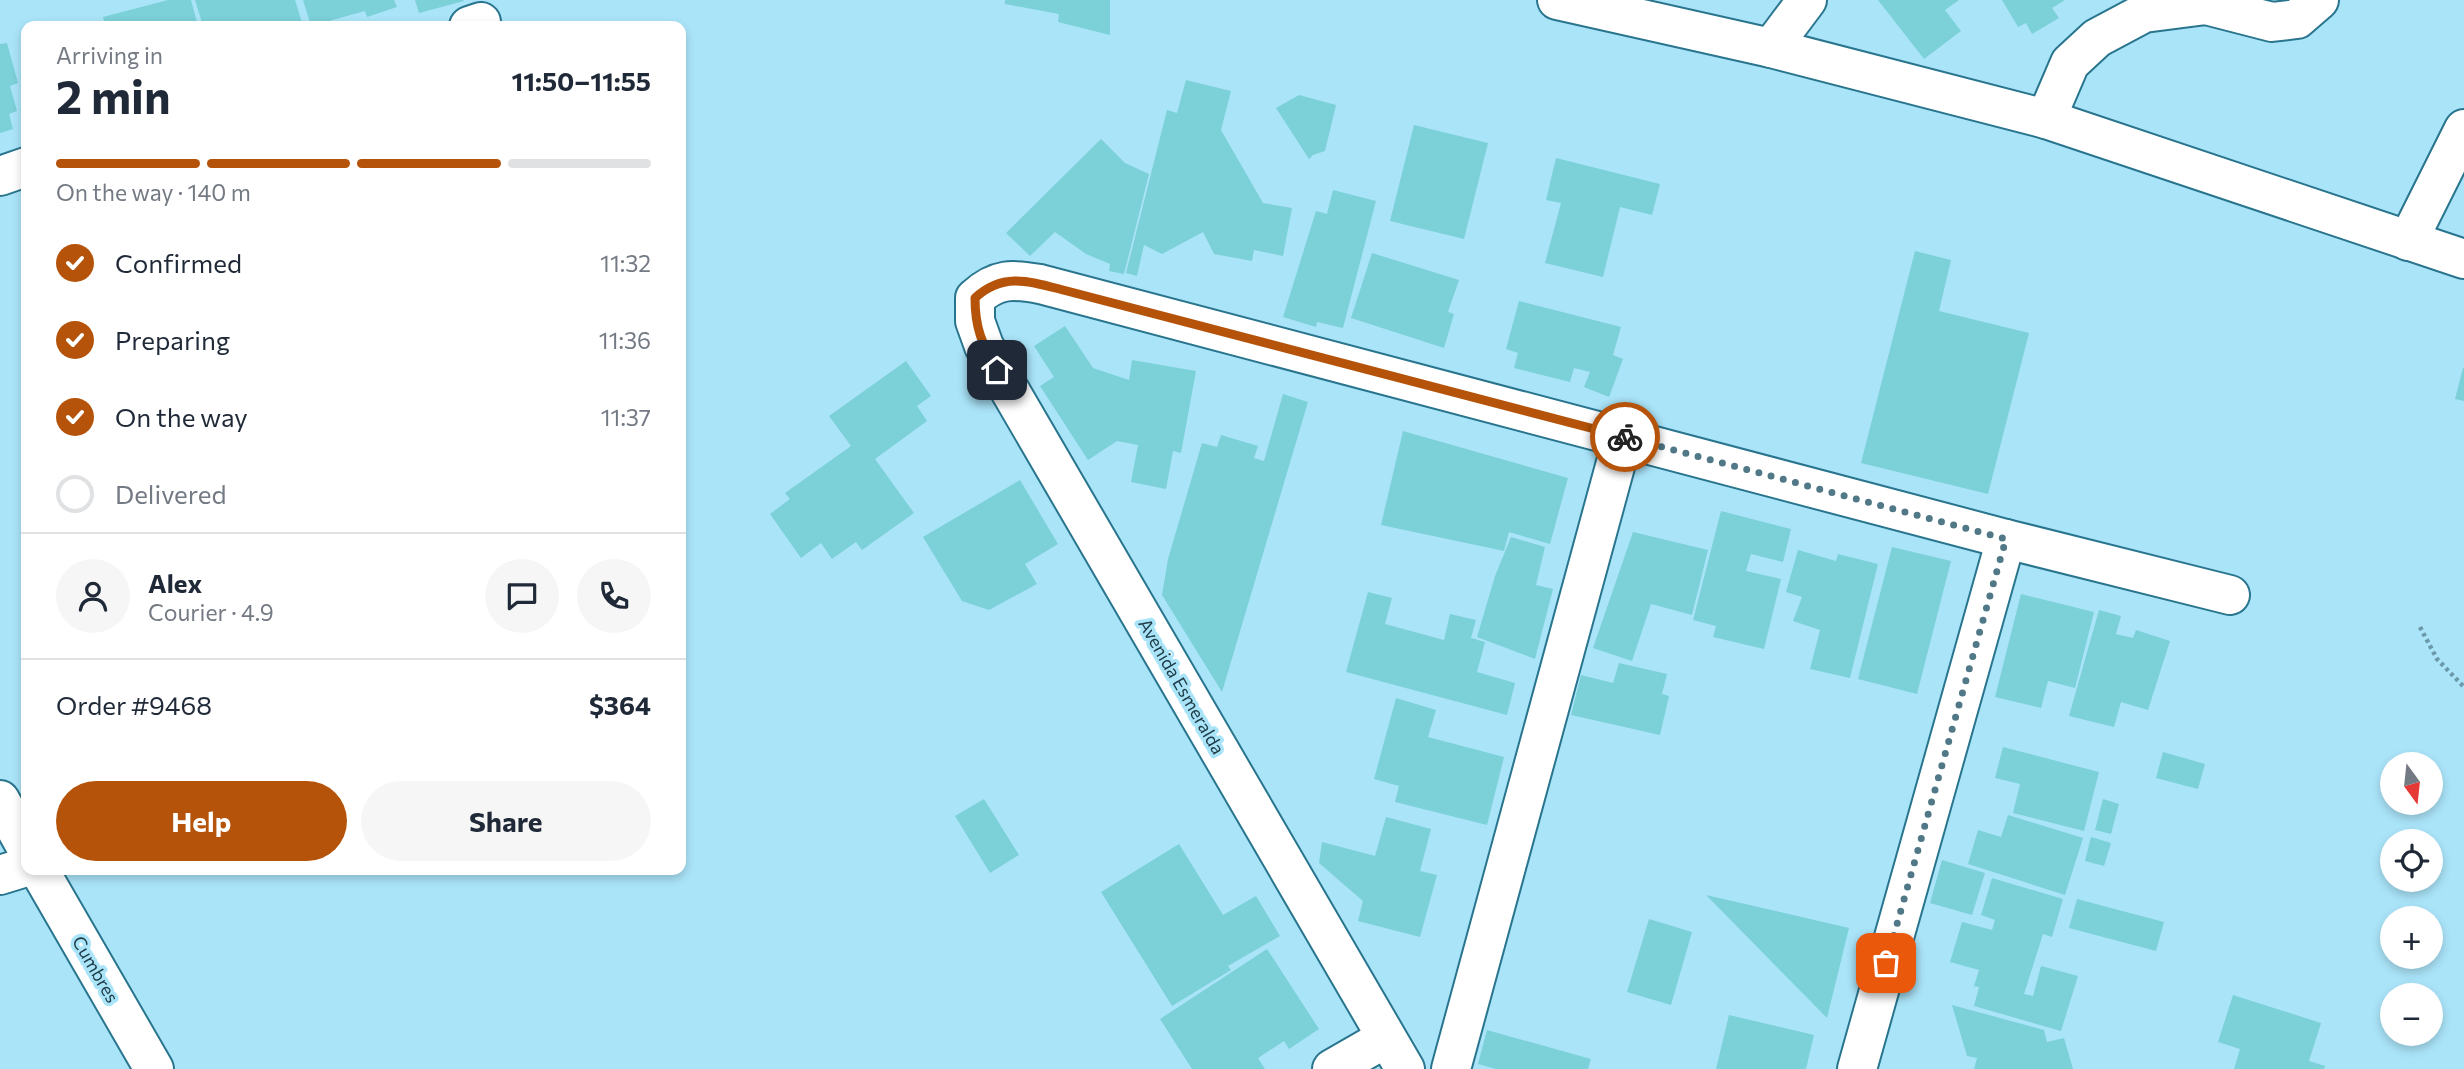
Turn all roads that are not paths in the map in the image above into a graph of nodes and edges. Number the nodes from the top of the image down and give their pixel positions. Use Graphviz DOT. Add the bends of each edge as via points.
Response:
graph roads {
  1 [pos="1557,0"];
  2 [pos="1807,0"];
  3 [pos="2319,0"];
  4 [pos="1771,48"];
  5 [pos="2046,119"];
  6 [pos="2464,129"];
  7 [pos="21,169"];
  8 [pos="0,176"];
  9 [pos="2407,241"];
  10 [pos="2464,259"];
  11 [pos="1623,437"];
  12 [pos="2006,539"];
  13 [pos="2230,595"];
  14 [pos="0,800"];
  15 [pos="21,838"];
  16 [pos="21,869"];
  17 [pos="0,875"];
  18 [pos="42,875"];
  19 [pos="1396,1053"];
  20 [pos="154,1069"];
  21 [pos="1332,1069"];
  22 [pos="1451,1069"];
  23 [pos="1857,1069"];
  1 -- 4 [label="street"];
  2 -- 4 [label="street"];
  3 -- 5 [label="street" via="2297,19 2272,22 2206,5 2144,13 2097,38 2070,63"];
  4 -- 5 [label="street"];
  5 -- 9 [label="street"];
  6 -- 9 [label="street"];
  7 -- 8 [label="street"];
  9 -- 10 [label="street"];
  11 -- 12 [label="street"];
  11 -- 19 [label="street, Avenida Esmeralda" via="1040,284 1012,279 987,287 975,298 975,321 984,346"];
  11 -- 22 [label="street"];
  12 -- 13 [label="street"];
  12 -- 23 [label="street"];
  14 -- 15 [label="street"];
  16 -- 17 [label="street"];
  18 -- 20 [label="street, Cumbres"];
  19 -- 21 [label="street"];
}
